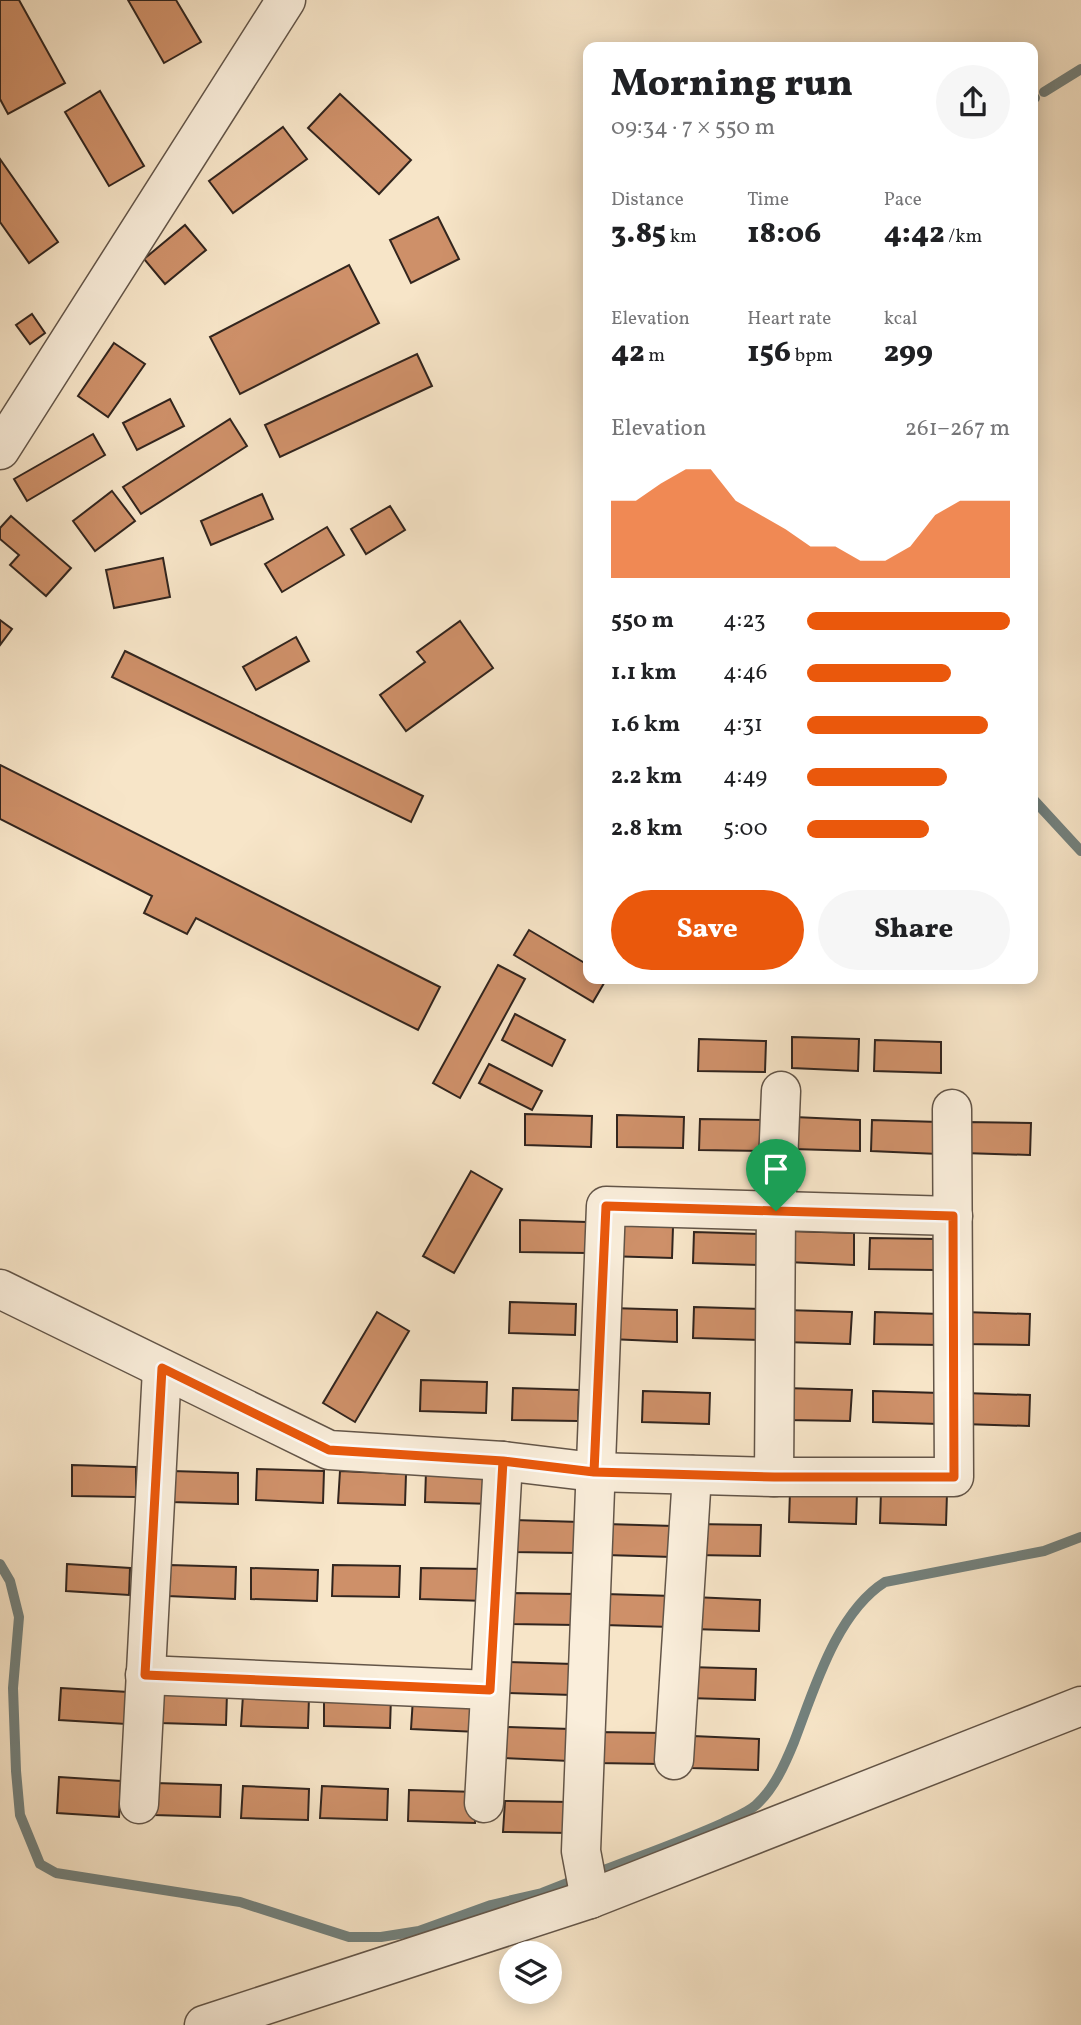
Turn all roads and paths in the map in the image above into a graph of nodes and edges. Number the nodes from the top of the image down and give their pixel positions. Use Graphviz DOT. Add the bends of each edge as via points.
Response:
graph roads {
  1 [pos="286,0"];
  2 [pos="0,450"];
  3 [pos="782,1091"];
  4 [pos="952,1109"];
  5 [pos="776,1211"];
  6 [pos="953,1216"];
  7 [pos="0,1289"];
  8 [pos="162,1368"];
  9 [pos="503,1461"];
  10 [pos="594,1472"];
  11 [pos="692,1475"];
  12 [pos="774,1477"];
  13 [pos="145,1675"];
  14 [pos="490,1690"];
  15 [pos="1081,1706"];
  16 [pos="674,1760"];
  17 [pos="484,1803"];
  18 [pos="139,1804"];
  19 [pos="590,1899"];
  20 [pos="204,2025"];
  1 -- 2 [label="street"];
  3 -- 5 [label="street"];
  4 -- 6 [label="street"];
  5 -- 6 [label="street"];
  5 -- 10 [label="street" via="606,1206"];
  5 -- 12 [label="street"];
  6 -- 12 [label="street" via="954,1477"];
  7 -- 8 [label="street"];
  8 -- 9 [label="street" via="329,1450"];
  8 -- 13 [label="street"];
  9 -- 10 [label="street"];
  9 -- 14 [label="street"];
  10 -- 11 [label="street"];
  10 -- 19 [label="street" via="581,1851"];
  11 -- 12 [label="street"];
  11 -- 16 [label="street"];
  13 -- 14 [label="street"];
  13 -- 18 [label="street"];
  14 -- 17 [label="street"];
  15 -- 19 [label="street"];
  19 -- 20 [label="street"];
}
